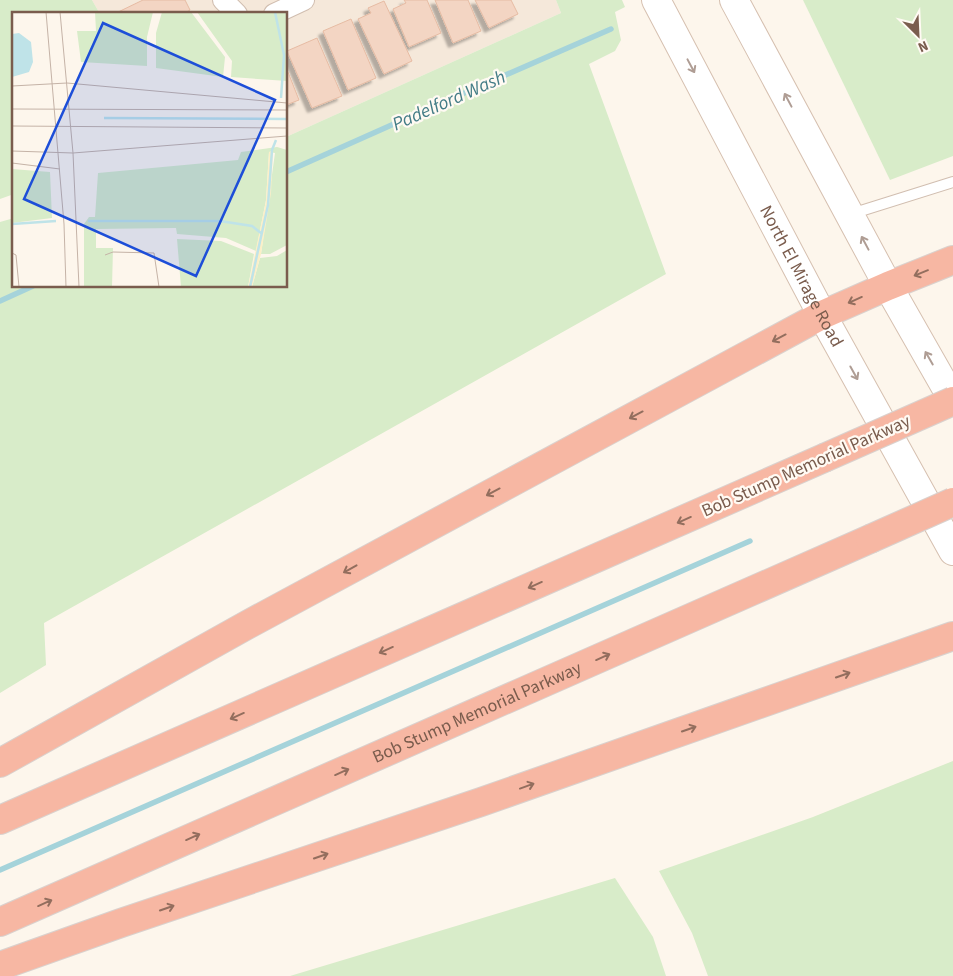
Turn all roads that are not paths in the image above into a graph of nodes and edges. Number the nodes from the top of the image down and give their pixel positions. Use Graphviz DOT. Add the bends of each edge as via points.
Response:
graph roads {
  1 [pos="223,0"];
  2 [pos="304,0"];
  3 [pos="656,0"];
  4 [pos="734,0"];
  5 [pos="235,12"];
  6 [pos="278,12"];
  7 [pos="953,182"];
  8 [pos="850,214"];
  9 [pos="953,260"];
  10 [pos="888,286"];
  11 [pos="822,315"];
  12 [pos="953,400"];
  13 [pos="953,502"];
  14 [pos="953,551"];
  15 [pos="953,636"];
  16 [pos="0,763"];
  17 [pos="0,820"];
  18 [pos="0,922"];
  19 [pos="5,964"];
  1 -- 5 [label="street"];
  2 -- 6 [label="street"];
  3 -- 11 [label="main road, North El Mirage Road, one-way"];
  8 -- 4 [label="main road, one-way"];
  7 -- 8 [label="lane"];
  10 -- 8 [label="main road, one-way"];
  9 -- 10 [label="highway, one-way"];
  10 -- 11 [label="highway, one-way"];
  12 -- 10 [label="main road, one-way"];
  11 -- 14 [label="main road, North El Mirage Road, one-way"];
  11 -- 16 [label="highway, one-way" via="344,572"];
  12 -- 17 [label="highway, Bob Stump Memorial Parkway, one-way, bridge"];
  18 -- 13 [label="highway, Bob Stump Memorial Parkway, one-way, bridge"];
  19 -- 15 [label="highway, one-way" via="481,802"];
}
